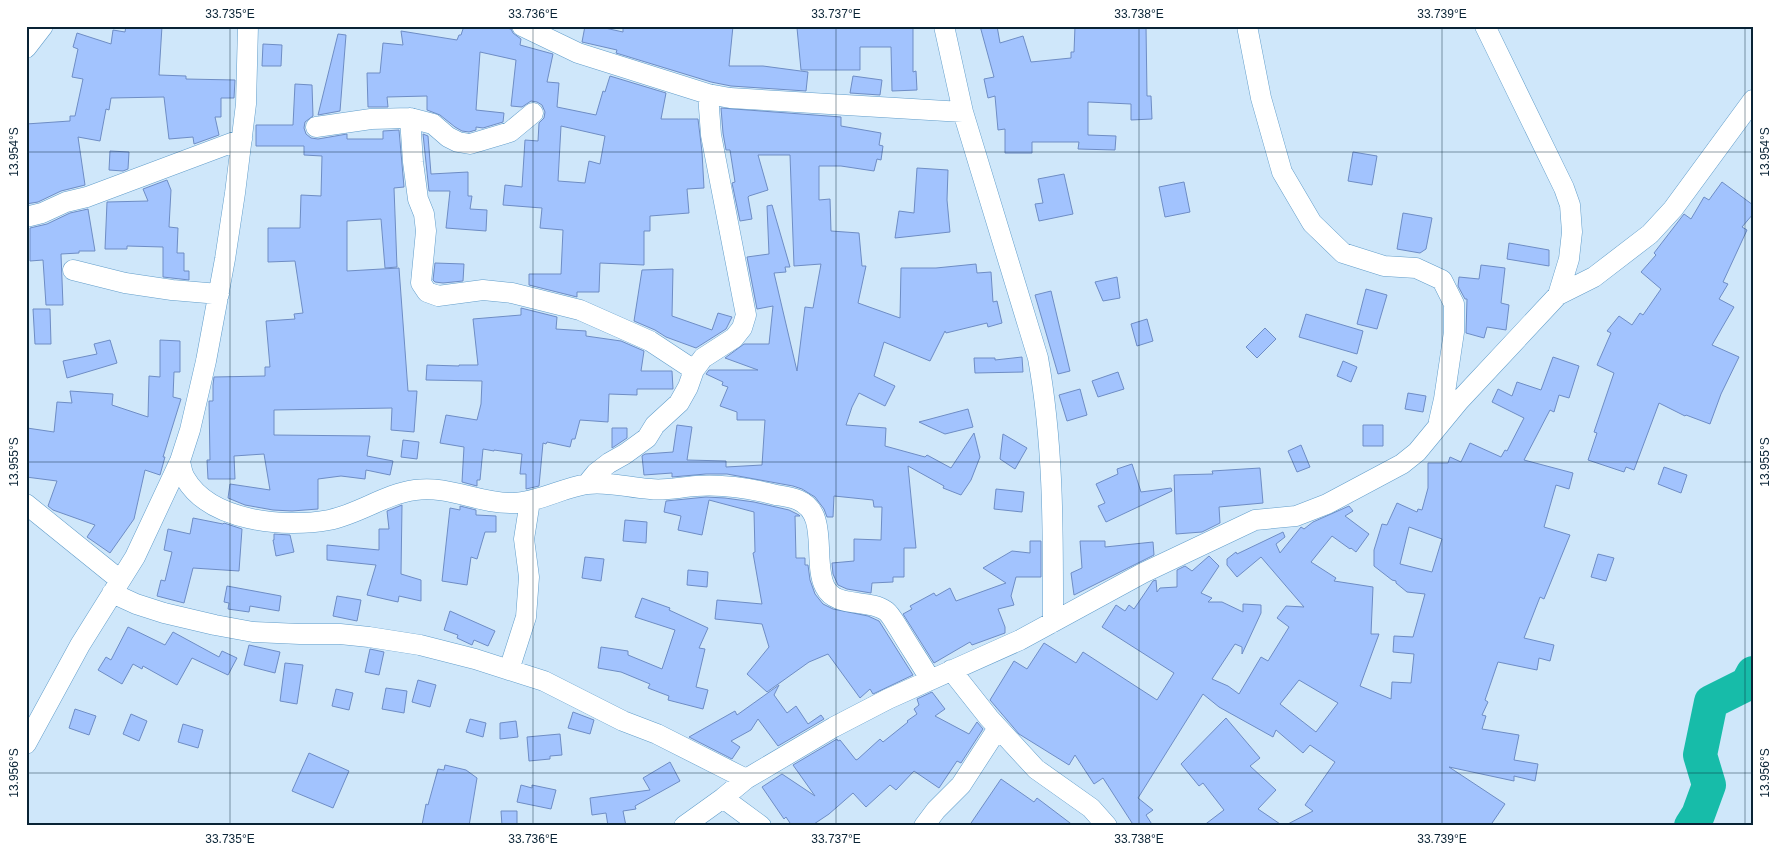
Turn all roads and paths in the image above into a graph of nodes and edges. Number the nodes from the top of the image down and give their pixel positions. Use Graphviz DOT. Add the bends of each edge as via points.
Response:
graph roads {
  1 [pos="43,26"];
  2 [pos="248,26"];
  3 [pos="522,26"];
  4 [pos="944,26"];
  5 [pos="1247,26"];
  6 [pos="1486,26"];
  7 [pos="26,48"];
  8 [pos="708,94"];
  9 [pos="1753,100"];
  10 [pos="963,112"];
  11 [pos="533,113"];
  12 [pos="410,118"];
  13 [pos="316,127"];
  14 [pos="242,139"];
  15 [pos="26,217"];
  16 [pos="74,270"];
  17 [pos="219,294"];
  18 [pos="1558,294"];
  19 [pos="694,370"];
  20 [pos="1438,428"];
  21 [pos="180,460"];
  22 [pos="586,484"];
  23 [pos="530,501"];
  24 [pos="26,504"];
  25 [pos="116,586"];
  26 [pos="1053,622"];
  27 [pos="509,670"];
  28 [pos="951,670"];
  29 [pos="930,679"];
  30 [pos="998,728"];
  31 [pos="26,744"];
  32 [pos="746,779"];
  33 [pos="723,798"];
  34 [pos="684,826"];
  35 [pos="761,826"];
  36 [pos="924,826"];
  37 [pos="1107,826"];
  1 -- 7 [label="street"];
  2 -- 14 [label="street"];
  3 -- 8 [label="street" via="578,53"];
  4 -- 10 [label="street"];
  5 -- 20 [label="street" via="1261,98 1282,172 1312,222 1343,253 1384,266 1416,268 1442,280 1454,304 1454,332"];
  6 -- 18 [label="street" via="1570,205 1572,232 1569,258"];
  8 -- 10 [label="street"];
  8 -- 19 [label="street" via="711,135 746,315 734,338 703,358"];
  9 -- 18 [label="street" via="1673,209 1650,234 1594,276"];
  10 -- 26 [label="street" via="1030,330 1045,395 1051,480"];
  11 -- 12 [label="street" via="510,132 470,144 448,137 434,124"];
  12 -- 13 [label="street" via="371,119"];
  12 -- 19 [label="street" via="413,162 426,231 421,283 426,292 438,296 483,290 512,293 580,310 650,341"];
  14 -- 15 [label="street"];
  14 -- 17 [label="street"];
  16 -- 17 [label="street" via="125,283"];
  17 -- 21 [label="street" via="190,430"];
  18 -- 20 [label="street"];
  19 -- 22 [label="street" via="679,402 655,425 647,438 609,463"];
  20 -- 26 [label="street" via="1402,464 1326,504 1296,516 1255,520"];
  21 -- 23 [label="street" via="184,477 195,492 214,505 260,520 291,523 330,520 414,490 438,489 494,502"];
  21 -- 25 [label="street" via="135,557"];
  22 -- 23 [label="street"];
  22 -- 29 [label="street" via="664,490 732,486 797,499 807,505 816,522 825,588 834,597 867,603 888,612"];
  23 -- 27 [label="street" via="524,539 529,577 526,617"];
  24 -- 25 [label="street"];
  25 -- 27 [label="street" via="136,604 215,625 253,632 377,638 420,645"];
  25 -- 31 [label="street"];
  26 -- 28 [label="street"];
  27 -- 32 [label="street" via="544,681"];
  28 -- 29 [label="street"];
  28 -- 30 [label="street"];
  29 -- 32 [label="street" via="834,727"];
  30 -- 36 [label="street" via="961,785"];
  30 -- 37 [label="street" via="1036,769 1091,808"];
  32 -- 33 [label="street"];
  33 -- 34 [label="street"];
  33 -- 35 [label="street"];
}
